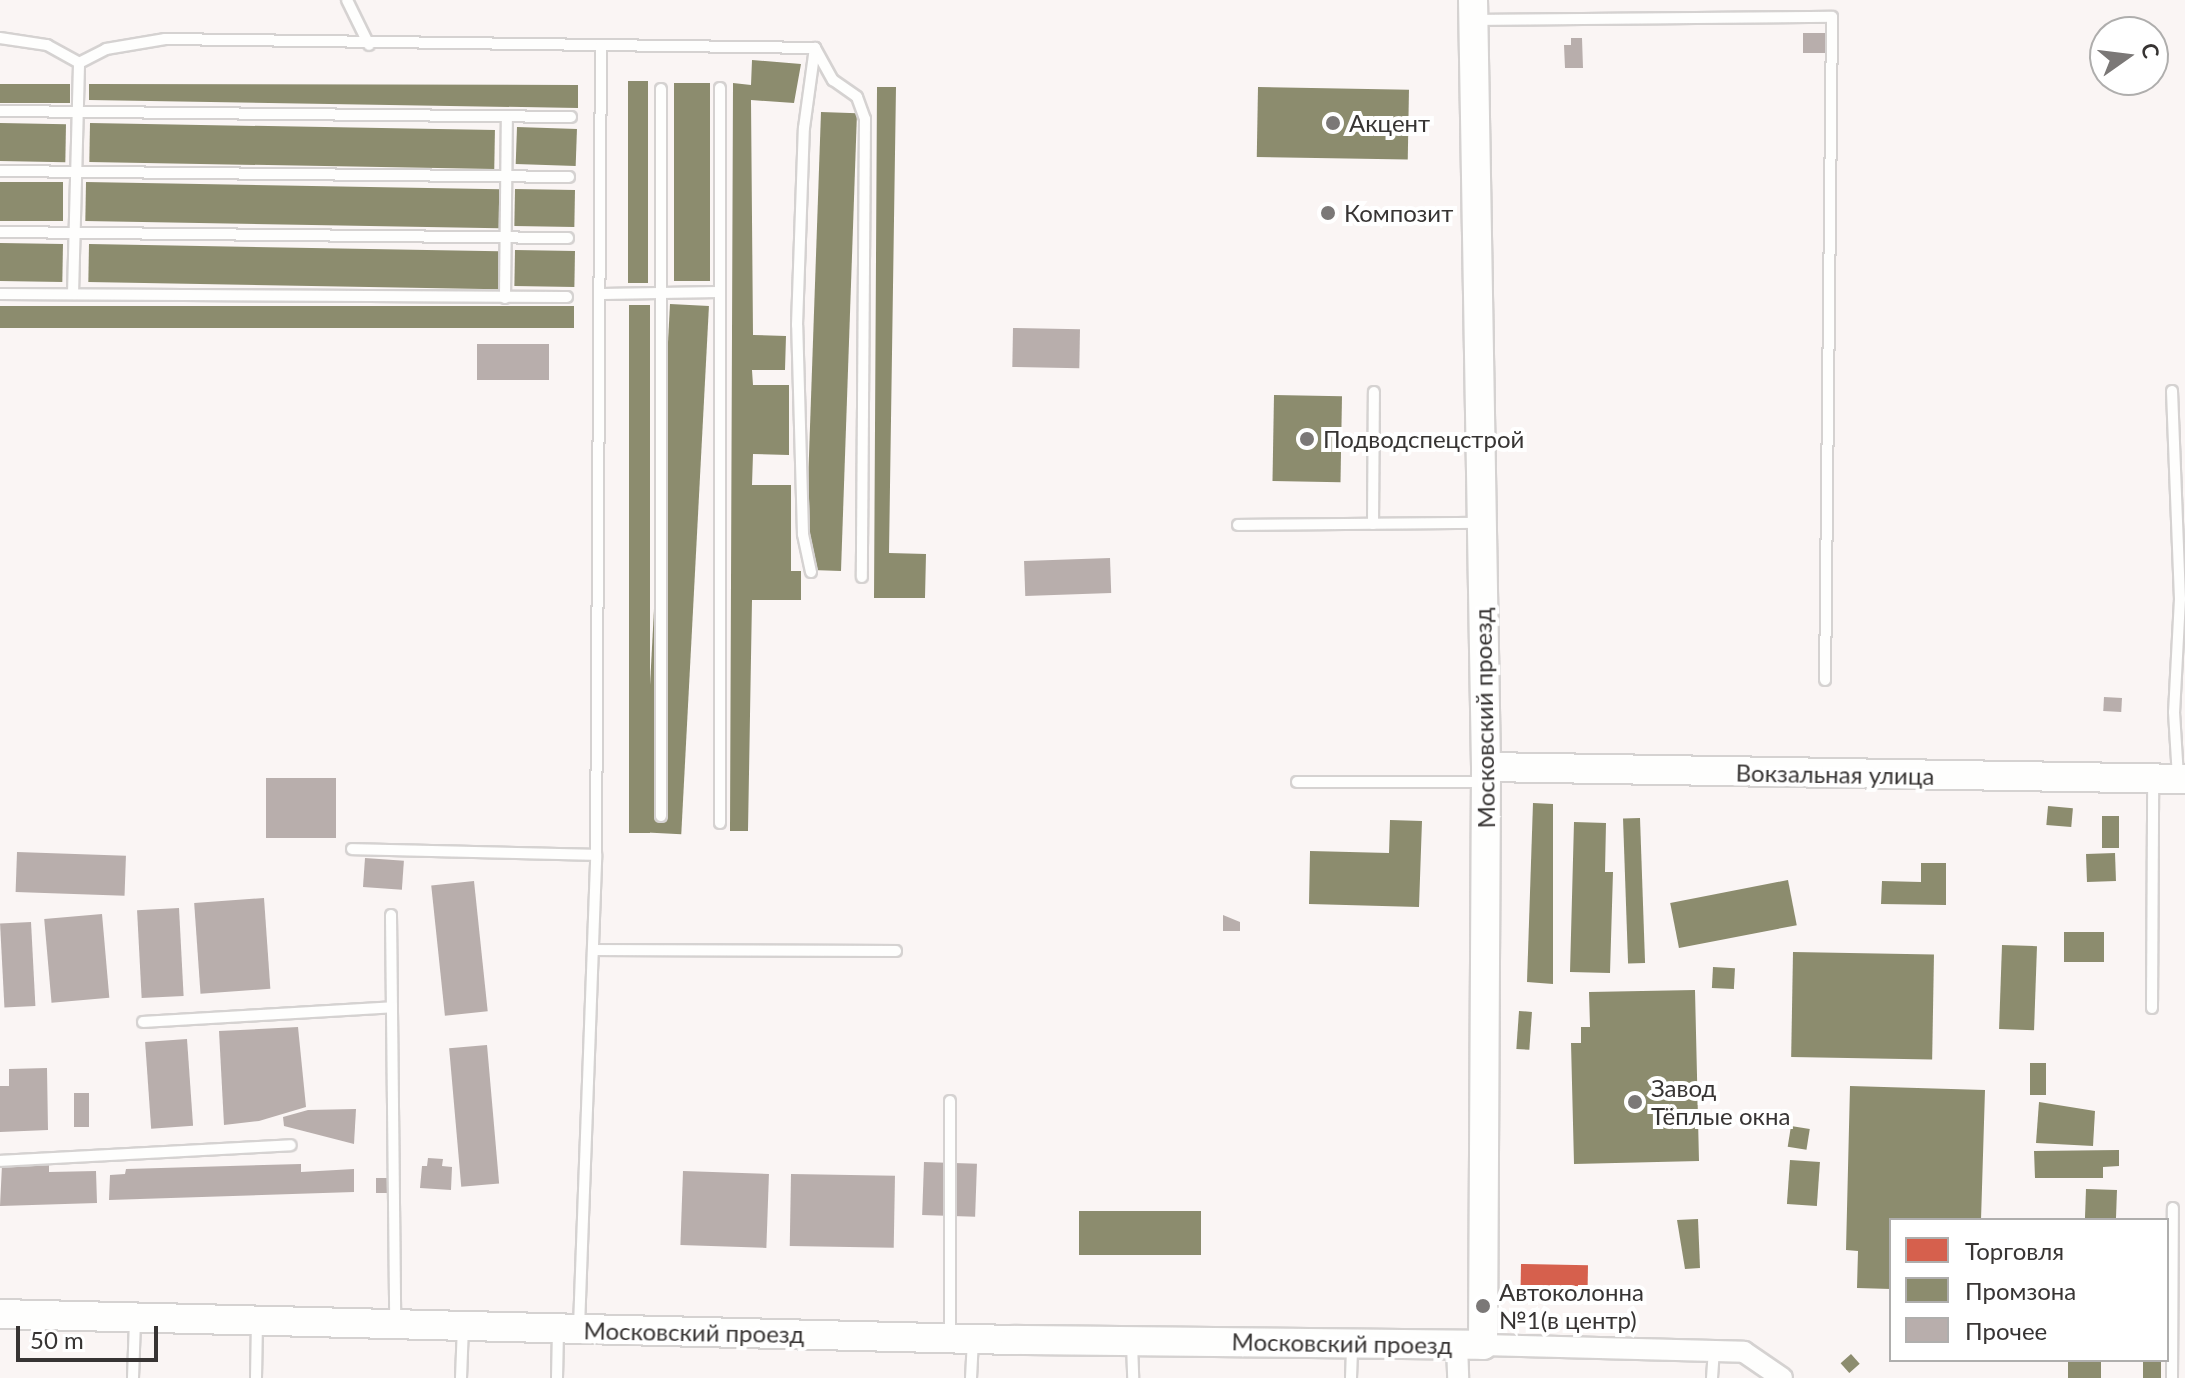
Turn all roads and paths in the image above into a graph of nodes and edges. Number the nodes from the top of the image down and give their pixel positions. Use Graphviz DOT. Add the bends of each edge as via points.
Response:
graph roads {
  1 [pos="347,0"];
  2 [pos="1473,10"];
  3 [pos="0,38"];
  4 [pos="369,45"];
  5 [pos="601,47"];
  6 [pos="815,48"];
  7 [pos="79,63"];
  8 [pos="720,88"];
  9 [pos="661,89"];
  10 [pos="0,111"];
  11 [pos="80,112"];
  12 [pos="507,117"];
  13 [pos="571,117"];
  14 [pos="0,171"];
  15 [pos="76,172"];
  16 [pos="508,176"];
  17 [pos="569,177"];
  18 [pos="0,232"];
  19 [pos="74,232"];
  20 [pos="507,237"];
  21 [pos="568,238"];
  22 [pos="659,292"];
  23 [pos="718,292"];
  24 [pos="0,294"];
  25 [pos="73,294"];
  26 [pos="602,294"];
  27 [pos="567,297"];
  28 [pos="505,298"];
  29 [pos="2172,391"];
  30 [pos="1374,392"];
  31 [pos="1481,523"];
  32 [pos="1373,524"];
  33 [pos="1238,525"];
  34 [pos="811,572"];
  35 [pos="862,577"];
  36 [pos="1825,680"];
  37 [pos="1486,774"];
  38 [pos="2172,778"];
  39 [pos="1297,782"];
  40 [pos="661,816"];
  41 [pos="720,823"];
  42 [pos="352,849"];
  43 [pos="596,855"];
  44 [pos="391,915"];
  45 [pos="593,950"];
  46 [pos="896,951"];
  47 [pos="392,1007"];
  48 [pos="2152,1008"];
  49 [pos="143,1022"];
  50 [pos="950,1101"];
  51 [pos="291,1145"];
  52 [pos="0,1161"];
  53 [pos="2173,1208"];
  54 [pos="0,1314"];
  55 [pos="135,1318"];
  56 [pos="257,1321"];
  57 [pos="395,1323"];
  58 [pos="463,1325"];
  59 [pos="568,1329"];
  60 [pos="962,1339"];
  61 [pos="1132,1341"];
  62 [pos="1352,1343"];
  63 [pos="1470,1344"];
  64 [pos="1714,1350"];
  65 [pos="1766,1370"];
  66 [pos="133,1378"];
  67 [pos="256,1378"];
  68 [pos="461,1378"];
  69 [pos="557,1378"];
  70 [pos="971,1378"];
  71 [pos="1133,1378"];
  72 [pos="1351,1378"];
  73 [pos="1458,1378"];
  74 [pos="1712,1378"];
  75 [pos="1782,1378"];
  76 [pos="2172,1378"];
  1 -- 4 [label="lane"];
  2 -- 31 [label="street, Московский проезд"];
  2 -- 36 [label="lane" via="1832,17"];
  3 -- 7 [label="lane" via="47,45"];
  4 -- 5 [label="lane"];
  4 -- 7 [label="lane" via="165,39 106,49"];
  5 -- 6 [label="lane"];
  5 -- 26 [label="lane"];
  6 -- 34 [label="lane" via="804,128 797,325 803,534"];
  6 -- 35 [label="lane" via="833,80 857,97 865,119"];
  7 -- 11 [label="lane"];
  8 -- 23 [label="lane"];
  9 -- 22 [label="lane"];
  10 -- 11 [label="lane"];
  11 -- 12 [label="lane"];
  11 -- 15 [label="lane"];
  12 -- 13 [label="lane"];
  12 -- 16 [label="lane"];
  14 -- 15 [label="lane"];
  15 -- 16 [label="lane"];
  15 -- 19 [label="lane"];
  16 -- 17 [label="lane"];
  16 -- 20 [label="lane"];
  18 -- 19 [label="lane"];
  19 -- 20 [label="lane"];
  19 -- 25 [label="lane"];
  20 -- 21 [label="lane"];
  20 -- 28 [label="lane"];
  22 -- 23 [label="lane"];
  22 -- 26 [label="lane"];
  22 -- 40 [label="lane"];
  23 -- 41 [label="lane"];
  24 -- 25 [label="lane"];
  25 -- 28 [label="lane"];
  26 -- 43 [label="lane"];
  27 -- 28 [label="lane"];
  29 -- 38 [label="lane" via="2180,599"];
  30 -- 32 [label="lane"];
  31 -- 32 [label="lane"];
  31 -- 37 [label="street, Московский проезд"];
  32 -- 33 [label="lane"];
  37 -- 38 [label="street, Вокзальная улица"];
  37 -- 39 [label="lane"];
  37 -- 63 [label="street, Московский проезд"];
  38 -- 48 [label="lane"];
  42 -- 43 [label="lane"];
  43 -- 45 [label="lane"];
  44 -- 47 [label="lane"];
  45 -- 46 [label="lane"];
  45 -- 59 [label="lane"];
  47 -- 49 [label="lane"];
  47 -- 57 [label="lane"];
  50 -- 60 [label="lane"];
  51 -- 52 [label="lane"];
  53 -- 76 [label="lane"];
  54 -- 55 [label="street, Московский проезд"];
  55 -- 56 [label="street, Московский проезд"];
  55 -- 66 [label="lane"];
  56 -- 57 [label="street, Московский проезд"];
  56 -- 67 [label="lane"];
  57 -- 58 [label="street, Московский проезд"];
  58 -- 59 [label="street, Московский проезд"];
  58 -- 68 [label="lane"];
  59 -- 60 [label="street, Московский проезд"];
  59 -- 69 [label="lane"];
  60 -- 61 [label="street, Московский проезд"];
  60 -- 70 [label="lane"];
  61 -- 62 [label="street, Московский проезд"];
  61 -- 71 [label="lane"];
  62 -- 63 [label="street, Московский проезд"];
  62 -- 72 [label="lane"];
  63 -- 64 [label="street"];
  63 -- 73 [label="street"];
  64 -- 65 [label="street" via="1744,1352"];
  64 -- 74 [label="lane"];
  65 -- 75 [label="street"];
}
